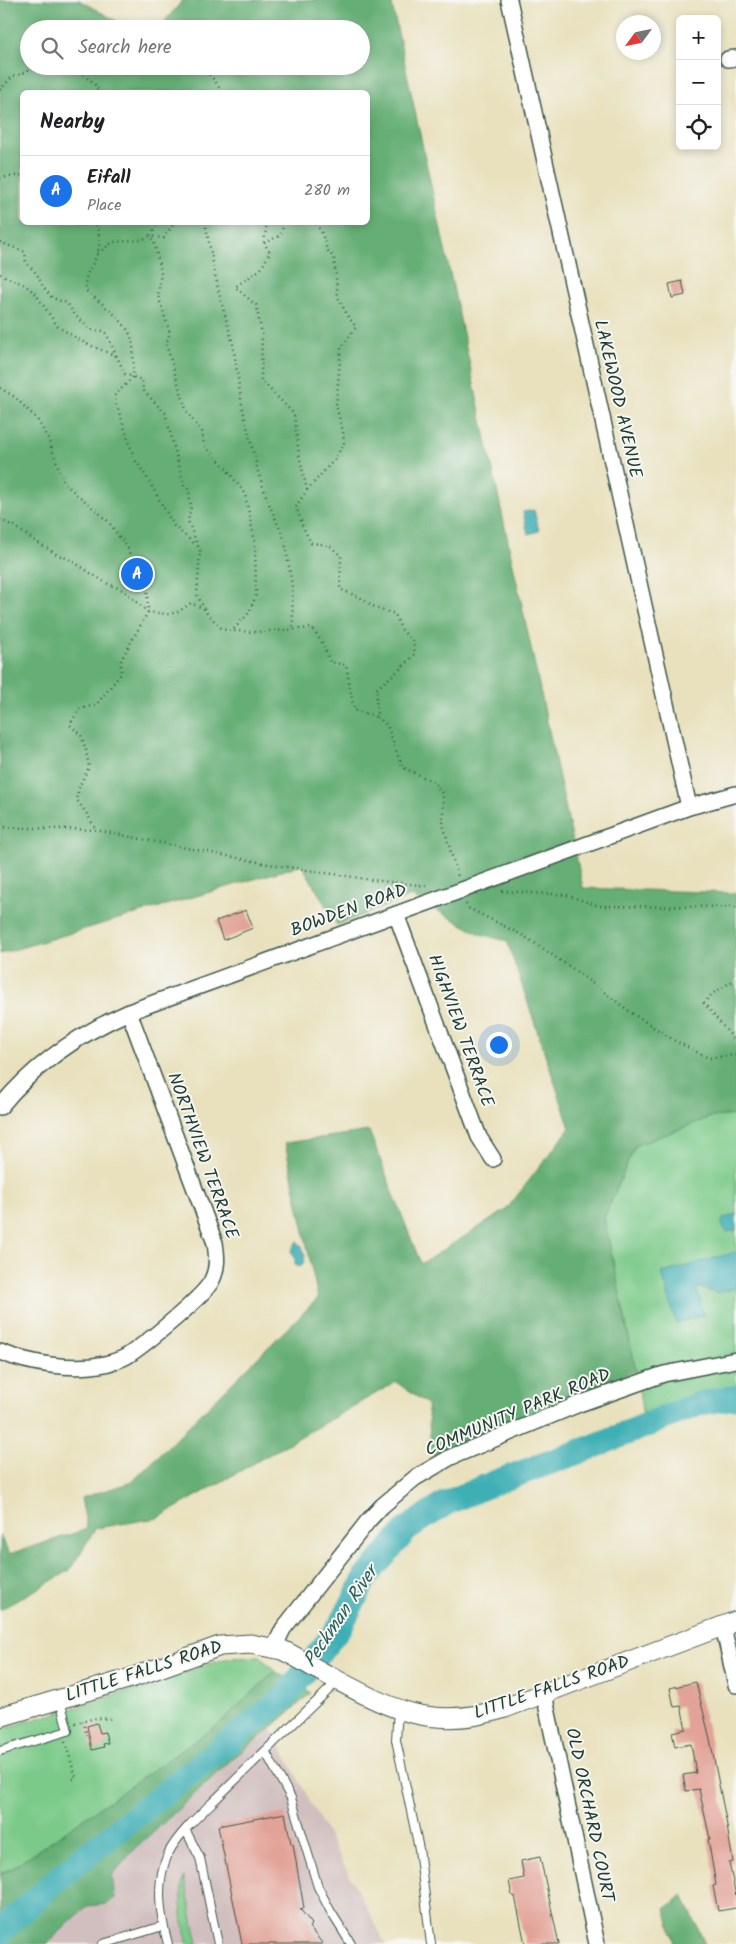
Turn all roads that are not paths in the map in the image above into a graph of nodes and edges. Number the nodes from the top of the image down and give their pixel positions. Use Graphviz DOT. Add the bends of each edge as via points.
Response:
graph roads {
  1 [pos="509,0"];
  2 [pos="736,794"];
  3 [pos="689,807"];
  4 [pos="396,914"];
  5 [pos="129,1012"];
  6 [pos="0,1107"];
  7 [pos="493,1159"];
  8 [pos="0,1352"];
  9 [pos="736,1360"];
  10 [pos="730,1624"];
  11 [pos="281,1651"];
  12 [pos="339,1681"];
  13 [pos="736,1684"];
  14 [pos="544,1694"];
  15 [pos="60,1700"];
  16 [pos="398,1710"];
  17 [pos="0,1717"];
  18 [pos="0,1751"];
  19 [pos="265,1751"];
  20 [pos="186,1831"];
  21 [pos="163,1926"];
  22 [pos="103,1944"];
  23 [pos="168,1944"];
  24 [pos="218,1944"];
  25 [pos="351,1944"];
  26 [pos="431,1944"];
  27 [pos="597,1944"];
  1 -- 3 [label="street, LAKEWOOD AVENUE"];
  2 -- 3 [label="street, BOWDEN ROAD"];
  3 -- 4 [label="street, BOWDEN ROAD"];
  4 -- 5 [label="street, BOWDEN ROAD"];
  4 -- 7 [label="street, HIGHVIEW TERRACE" via="479,1138"];
  5 -- 6 [label="street, BOWDEN ROAD" via="89,1032 53,1056 22,1082"];
  5 -- 8 [label="street, NORTHVIEW TERRACE" via="215,1243 217,1262 212,1281 201,1296 137,1349 115,1361 97,1365 61,1365"];
  9 -- 11 [label="street, COMMUNITY PARK ROAD" via="664,1374 570,1408 433,1467 398,1491 368,1521 283,1629"];
  10 -- 13 [label="street"];
  10 -- 14 [label="street, LITTLE FALLS ROAD"];
  11 -- 12 [label="street, LITTLE FALLS ROAD"];
  11 -- 15 [label="street, LITTLE FALLS ROAD" via="251,1644 220,1646"];
  12 -- 16 [label="street, LITTLE FALLS ROAD"];
  12 -- 19 [label="lane"];
  14 -- 16 [label="street, LITTLE FALLS ROAD" via="472,1717 440,1719"];
  14 -- 27 [label="street, OLD ORCHARD COURT"];
  15 -- 17 [label="street, LITTLE FALLS ROAD"];
  15 -- 18 [label="lane" via="65,1729"];
  16 -- 26 [label="lane" via="396,1740 419,1849"];
  19 -- 20 [label="lane"];
  19 -- 25 [label="lane" via="291,1798 318,1887"];
  20 -- 21 [label="lane" via="169,1853 163,1872 160,1891"];
  20 -- 24 [label="lane" via="200,1858"];
  21 -- 22 [label="lane"];
  21 -- 23 [label="lane"];
}
